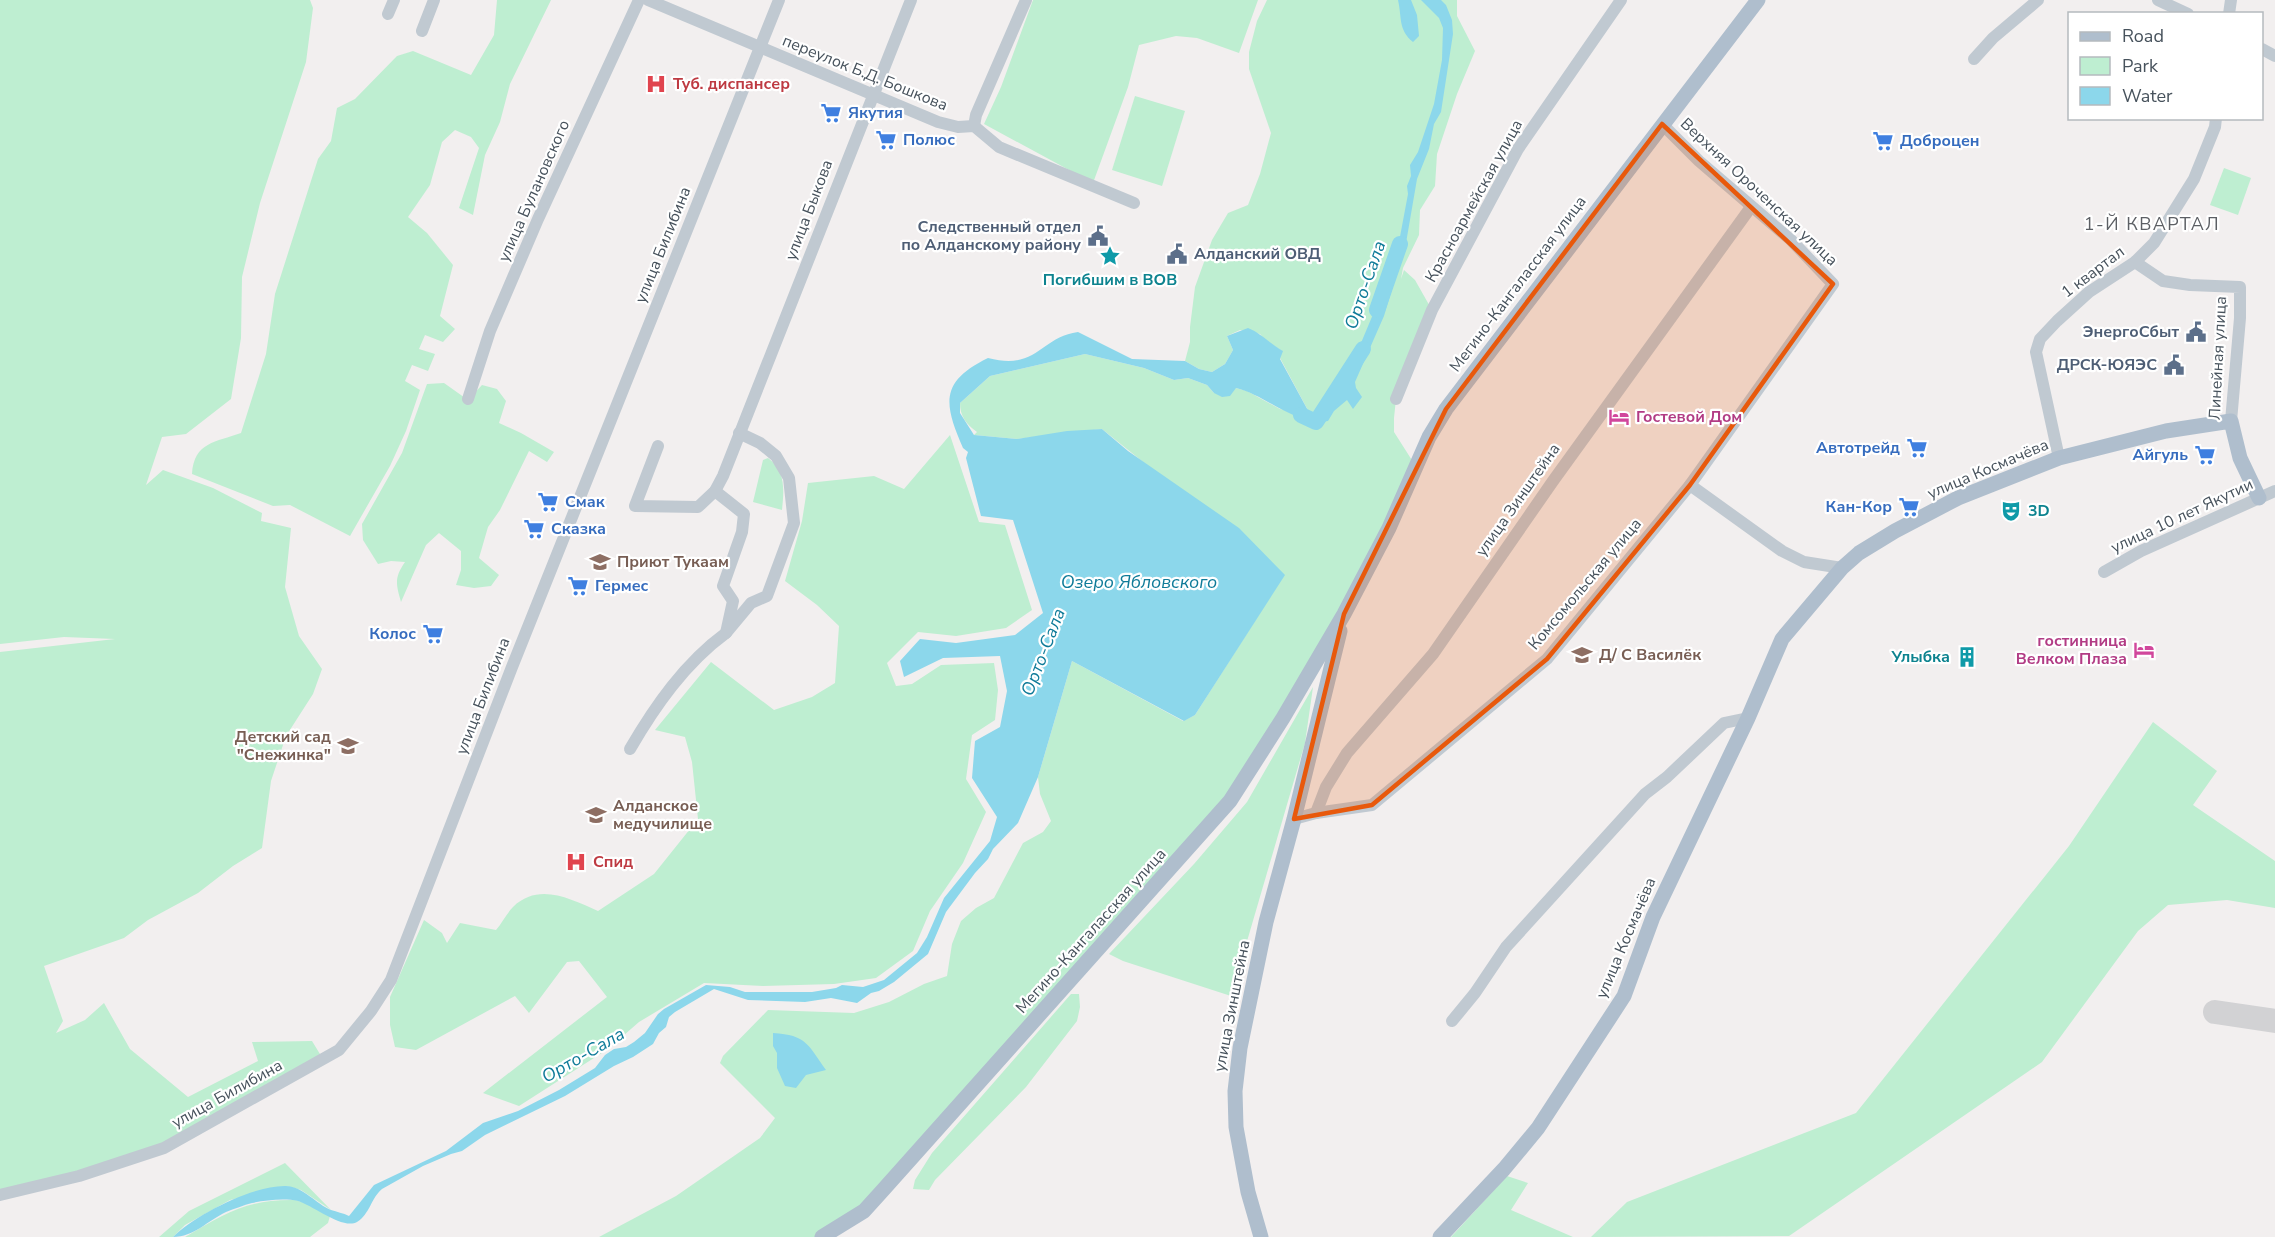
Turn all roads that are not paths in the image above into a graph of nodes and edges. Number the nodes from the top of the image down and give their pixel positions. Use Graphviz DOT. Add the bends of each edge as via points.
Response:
graph roads {
  1 [pos="394,0"];
  2 [pos="434,0"];
  3 [pos="639,0"];
  4 [pos="648,0"];
  5 [pos="779,0"];
  6 [pos="911,0"];
  7 [pos="1026,0"];
  8 [pos="1621,0"];
  9 [pos="1758,0"];
  10 [pos="2038,0"];
  11 [pos="2158,0"];
  12 [pos="2184,12"];
  13 [pos="388,14"];
  14 [pos="422,31"];
  15 [pos="760,48"];
  16 [pos="1974,59"];
  17 [pos="872,95"];
  18 [pos="2216,120"];
  19 [pos="1662,124"];
  20 [pos="974,126"];
  21 [pos="1134,203"];
  22 [pos="1752,207"];
  23 [pos="2135,262"];
  24 [pos="1833,284"];
  25 [pos="468,399"];
  26 [pos="1396,399"];
  27 [pos="2231,421"];
  28 [pos="739,434"];
  29 [pos="658,446"];
  30 [pos="2059,458"];
  31 [pos="1690,485"];
  32 [pos="2275,491"];
  33 [pos="715,492"];
  34 [pos="2259,498"];
  35 [pos="1842,568"];
  36 [pos="2104,572"];
  37 [pos="1344,614"];
  38 [pos="726,633"];
  39 [pos="1748,718"];
  40 [pos="630,749"];
  41 [pos="1317,813"];
  42 [pos="1294,819"];
  43 [pos="1452,1021"];
  44 [pos="0,1196"];
  45 [pos="822,1237"];
  46 [pos="1262,1237"];
  47 [pos="1440,1237"];
  1 -- 13 [label="street"];
  2 -- 14 [label="street"];
  3 -- 25 [label="street, улица Булановского" via="538,219 490,331"];
  4 -- 15 [label="street, переулок Б.Д. Бошкова"];
  5 -- 15 [label="street, улица Билибина"];
  6 -- 17 [label="street, улица Быкова"];
  7 -- 20 [label="street"];
  8 -- 26 [label="street, Красноармейская улица" via="1518,149 1432,310"];
  9 -- 19 [label="main road, Мегино-Кангаласская улица"];
  10 -- 16 [label="street"];
  11 -- 12 [label="street"];
  15 -- 17 [label="street, переулок Б.Д. Бошкова"];
  15 -- 44 [label="street, улица Билибина" via="386,988 339,1050 164,1148"];
  17 -- 20 [label="street, переулок Б.Д. Бошкова" via="938,122 958,128"];
  17 -- 28 [label="street, улица Быкова"];
  18 -- 23 [label="street, 1 квартал" via="2194,179 2154,243"];
  19 -- 22 [label="street, Верхняя Ороченская улица"];
  19 -- 37 [label="main road, Мегино-Кангаласская улица" via="1446,409"];
  20 -- 21 [label="street" via="999,147"];
  22 -- 24 [label="street, Верхняя Ороченская улица"];
  22 -- 41 [label="street, улица Зинштейна" via="1433,654 1347,753 1326,787"];
  23 -- 27 [label="street, Линейная улица" via="2163,281 2240,287"];
  23 -- 30 [label="street, 1 квартал" via="2089,292 2040,339 2036,352"];
  24 -- 31 [label="street, Комсомольская улица"];
  27 -- 30 [label="main road, улица Космачёва" via="2166,431"];
  27 -- 34 [label="main road, Линейная улица" via="2240,458"];
  28 -- 33 [label="street, улица Быкова"];
  28 -- 38 [label="street" via="776,456 789,477 794,523 767,596 751,603"];
  29 -- 33 [label="street" via="635,506 698,507"];
  30 -- 35 [label="main road, улица Космачёва" via="1958,498 1895,531"];
  31 -- 35 [label="street" via="1782,551 1804,562"];
  31 -- 41 [label="street, Комсомольская улица" via="1547,659 1372,806"];
  32 -- 34 [label="street, улица 10 лет Якутии"];
  33 -- 38 [label="street" via="744,514 742,532 723,586 733,601"];
  34 -- 36 [label="street, улица 10 лет Якутии" via="2141,551"];
  35 -- 39 [label="main road, улица Космачёва" via="1782,639"];
  37 -- 42 [label="main road, Мегино-Кангаласская улица"];
  37 -- 45 [label="main road, Мегино-Кангаласская улица" via="1230,801 864,1211"];
  38 -- 40 [label="street" via="705,649 650,713"];
  39 -- 43 [label="street" via="1725,723 1645,794 1506,947"];
  39 -- 47 [label="main road, улица Космачёва" via="1653,917 1624,996 1538,1128"];
  41 -- 42 [label="street, Комсомольская улица"];
  42 -- 46 [label="main road, улица Зинштейна" via="1263,934 1239,1048 1235,1091 1248,1192"];
}
